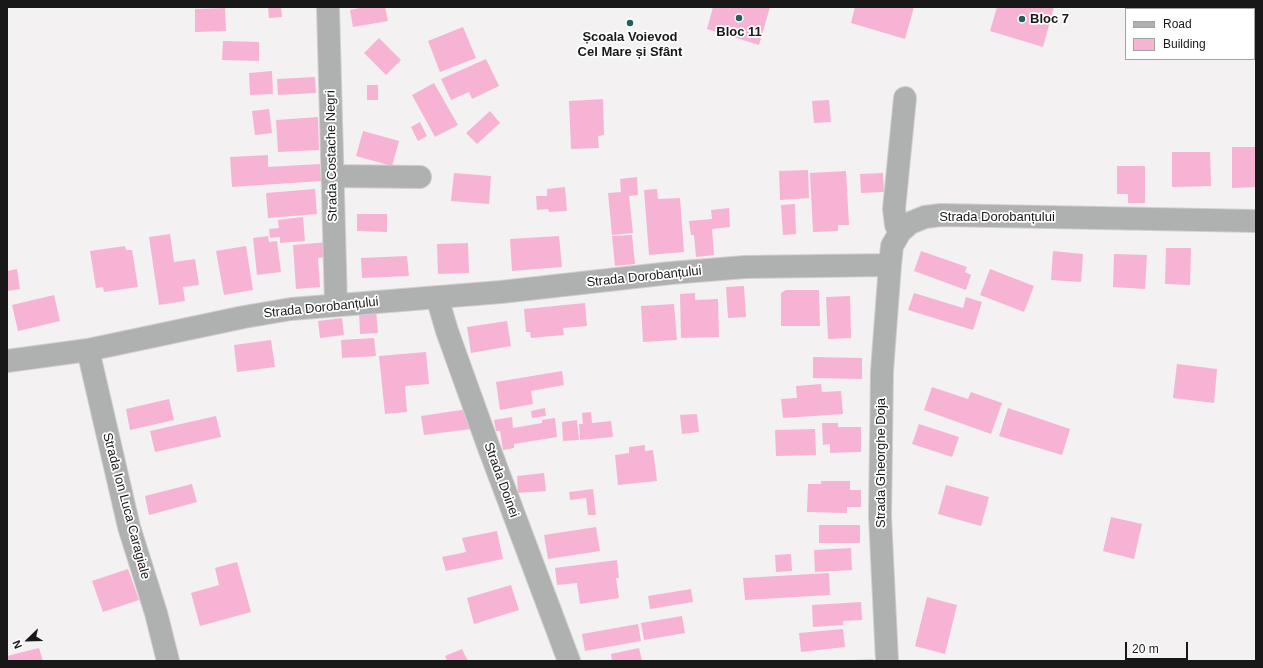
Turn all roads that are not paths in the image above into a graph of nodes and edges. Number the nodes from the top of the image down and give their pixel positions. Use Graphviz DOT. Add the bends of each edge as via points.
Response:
graph roads {
  1 [pos="328,7"];
  2 [pos="905,98"];
  3 [pos="333,176"];
  4 [pos="420,177"];
  5 [pos="1256,221"];
  6 [pos="900,232"];
  7 [pos="890,265"];
  8 [pos="437,297"];
  9 [pos="336,305"];
  10 [pos="88,350"];
  11 [pos="7,361"];
  12 [pos="168,661"];
  13 [pos="569,661"];
  14 [pos="887,661"];
  1 -- 3 [label="street, Strada Costache Negri"];
  2 -- 6 [label="street" via="894,209 896,225"];
  3 -- 4 [label="street"];
  3 -- 9 [label="street, Strada Costache Negri"];
  5 -- 6 [label="street, Strada Dorobanțului" via="941,215 910,222"];
  6 -- 7 [label="street, Strada Dorobanțului" via="892,246"];
  7 -- 8 [label="street, Strada Dorobanțului" via="745,267"];
  7 -- 14 [label="street, Strada Gheorghe Doja" via="882,370 880,479"];
  8 -- 9 [label="street, Strada Dorobanțului"];
  8 -- 13 [label="street, Strada Doinei" via="488,448"];
  9 -- 10 [label="street, Strada Dorobanțului" via="244,317"];
  10 -- 11 [label="street, Strada Dorobanțului"];
  10 -- 12 [label="street, Strada Ion Luca Caragiale" via="129,527"];
}
